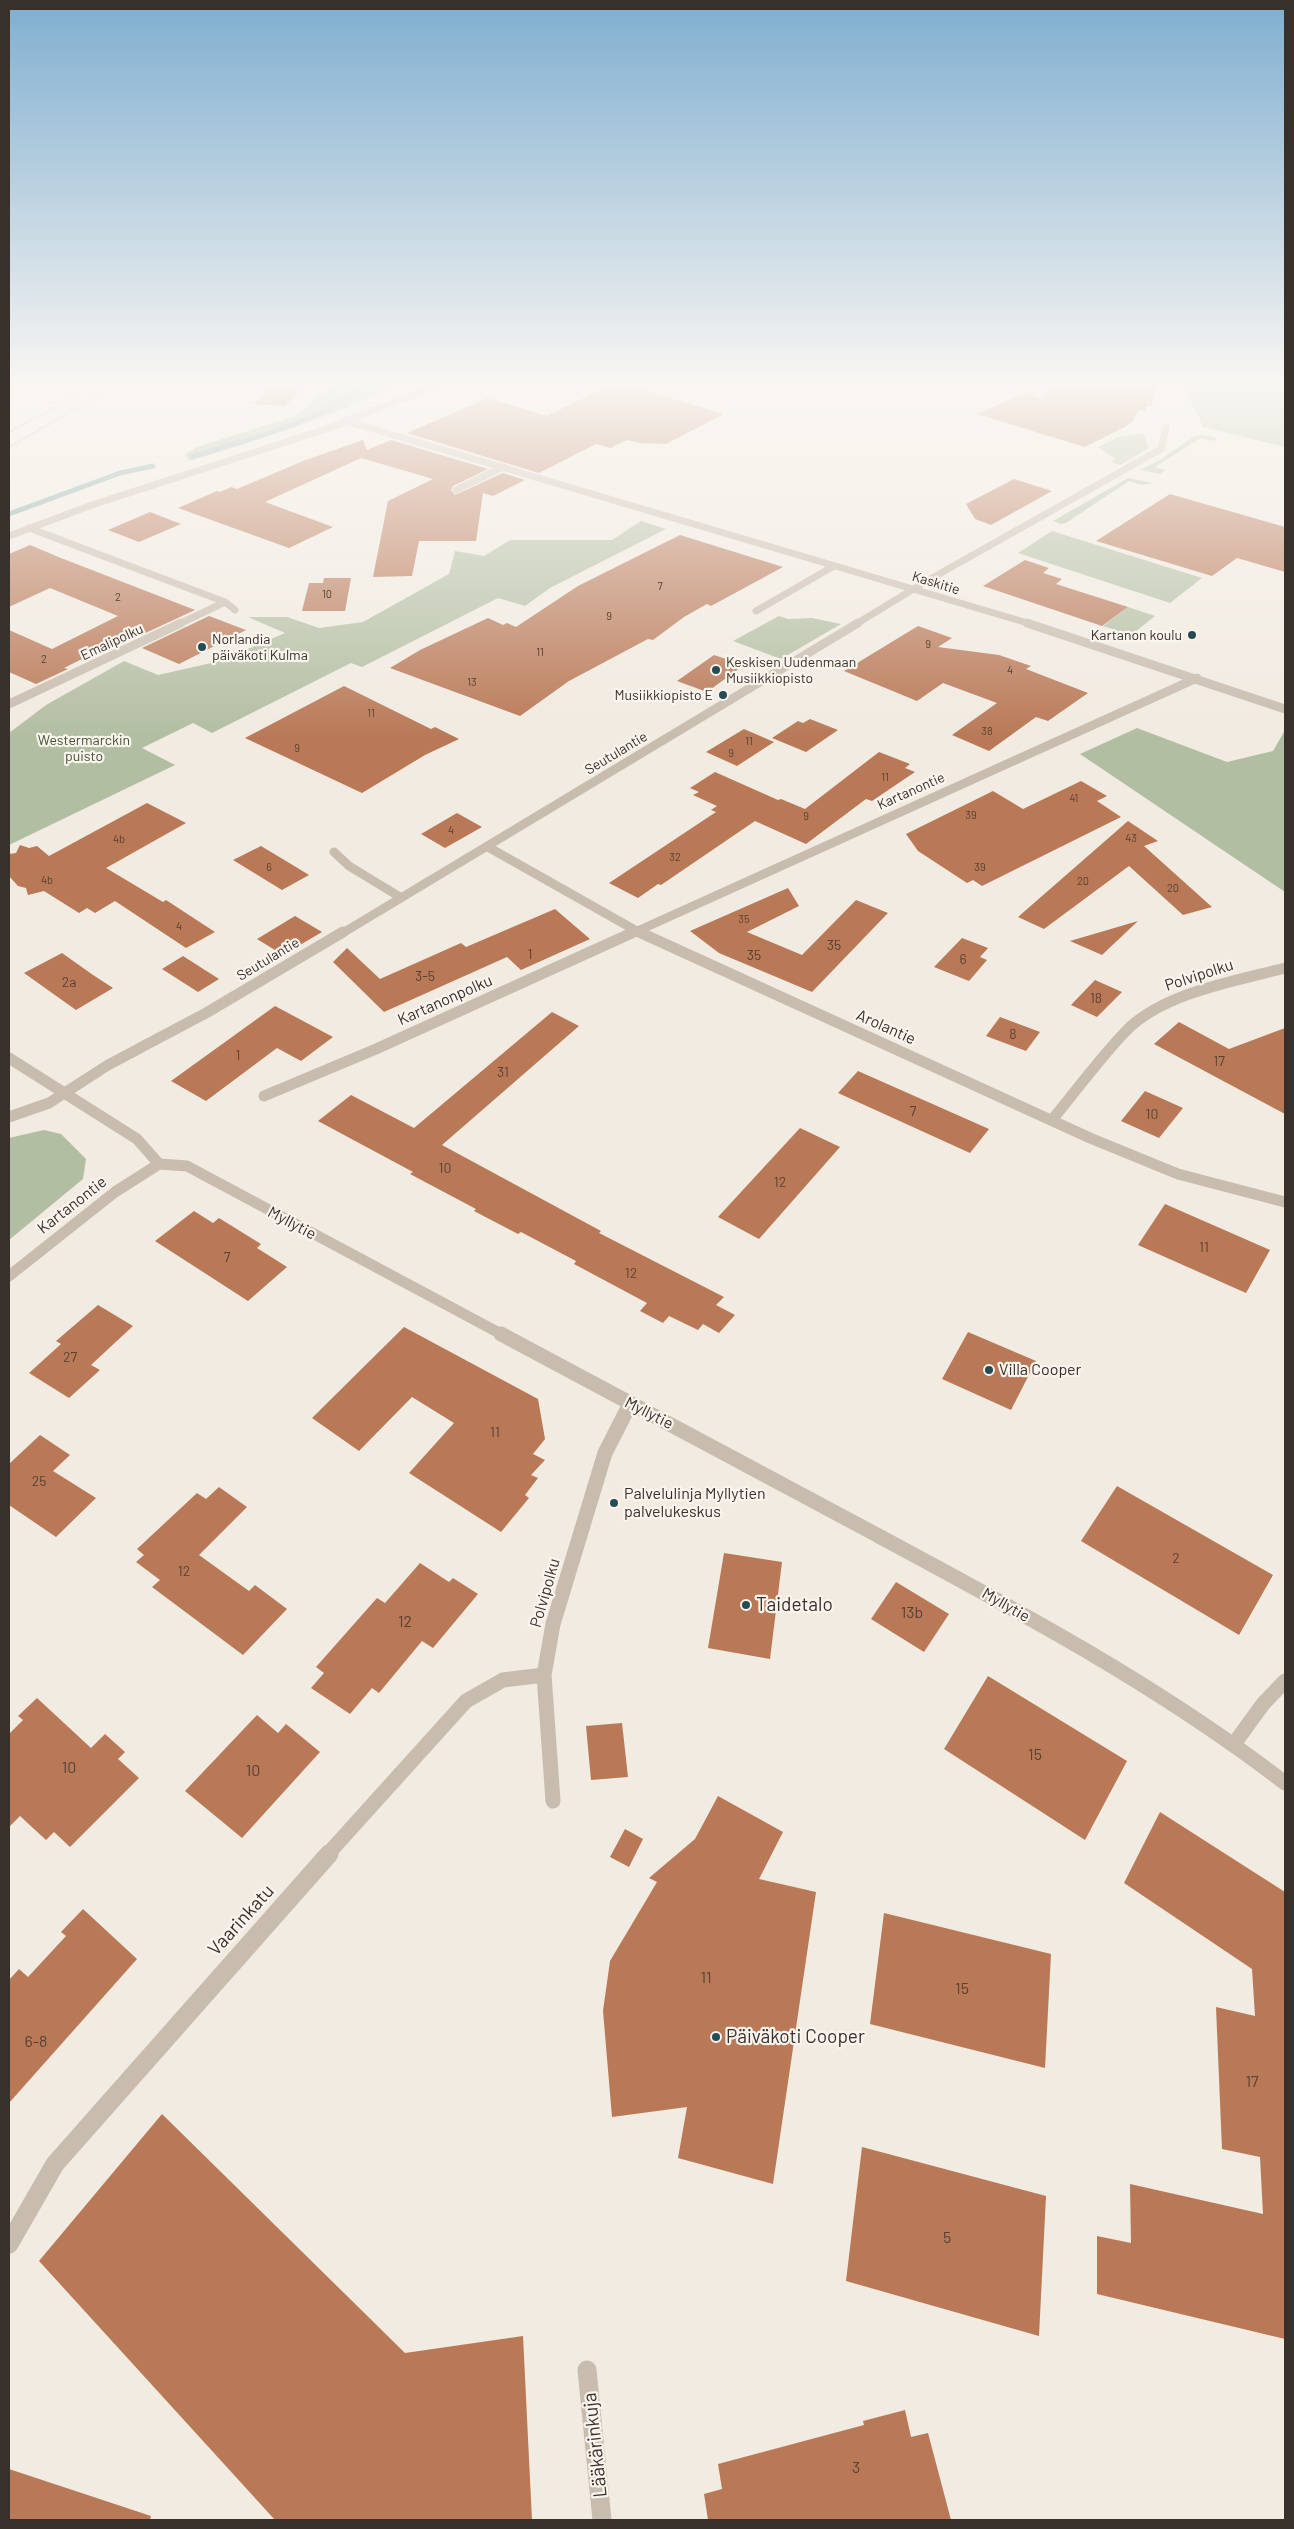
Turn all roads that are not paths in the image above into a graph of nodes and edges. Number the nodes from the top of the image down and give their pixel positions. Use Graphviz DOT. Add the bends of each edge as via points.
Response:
graph roads {
  1 [pos="106,502"];
  2 [pos="620,502"];
  3 [pos="1065,502"];
  4 [pos="29,528"];
  5 [pos="9,536"];
  6 [pos="834,566"];
  7 [pos="916,589"];
  8 [pos="225,602"];
  9 [pos="235,610"];
  10 [pos="756,611"];
  11 [pos="1197,678"];
  12 [pos="9,705"];
  13 [pos="1285,709"];
  14 [pos="488,847"];
  15 [pos="334,852"];
  16 [pos="400,897"];
  17 [pos="638,931"];
  18 [pos="1285,968"];
  19 [pos="9,1058"];
  20 [pos="67,1093"];
  21 [pos="264,1096"];
  22 [pos="9,1117"];
  23 [pos="1052,1120"];
  24 [pos="159,1164"];
  25 [pos="1285,1202"];
  26 [pos="9,1276"];
  27 [pos="630,1404"];
  28 [pos="544,1676"];
  29 [pos="1285,1681"];
  30 [pos="1234,1744"];
  31 [pos="1285,1783"];
  32 [pos="553,1801"];
  33 [pos="9,2244"];
  34 [pos="587,2370"];
  35 [pos="602,2520"];
  1 -- 4 [label="street"];
  2 -- 6 [label="street, Kaskitie"];
  3 -- 7 [label="street, Seutulantie"];
  4 -- 5 [label="street"];
  4 -- 8 [label="street"];
  6 -- 7 [label="street, Kaskitie"];
  6 -- 10 [label="street"];
  7 -- 11 [label="street, Kaskitie"];
  7 -- 14 [label="street, Seutulantie"];
  8 -- 9 [label="street"];
  8 -- 12 [label="street, Emalipolku"];
  11 -- 13 [label="street, Kaskitie"];
  11 -- 17 [label="street, Kartanontie"];
  14 -- 16 [label="street, Seutulantie"];
  14 -- 17 [label="street, Arolantie"];
  15 -- 16 [label="street" via="349,866"];
  16 -- 20 [label="street, Seutulantie" via="206,1012 108,1065"];
  17 -- 21 [label="street, Kartanonpolku"];
  17 -- 23 [label="street, Arolantie"];
  18 -- 23 [label="street, Polvipolku" via="1200,990 1164,1005 1127,1030"];
  19 -- 20 [label="street"];
  20 -- 22 [label="street, Seutulantie"];
  20 -- 24 [label="street" via="137,1139"];
  23 -- 25 [label="street, Arolantie" via="1178,1174"];
  24 -- 26 [label="street, Kartanontie" via="115,1192"];
  24 -- 27 [label="street, Myllytie" via="187,1166"];
  27 -- 28 [label="street, Polvipolku" via="605,1454 553,1624"];
  27 -- 30 [label="street, Myllytie" via="998,1600"];
  28 -- 32 [label="street, Polvipolku"];
  28 -- 33 [label="street, Vaarinkatu" via="503,1680 466,1701 55,2164"];
  29 -- 30 [label="street" via="1262,1704"];
  30 -- 31 [label="street, Myllytie"];
  34 -- 35 [label="street, Lääkärinkuja"];
}
